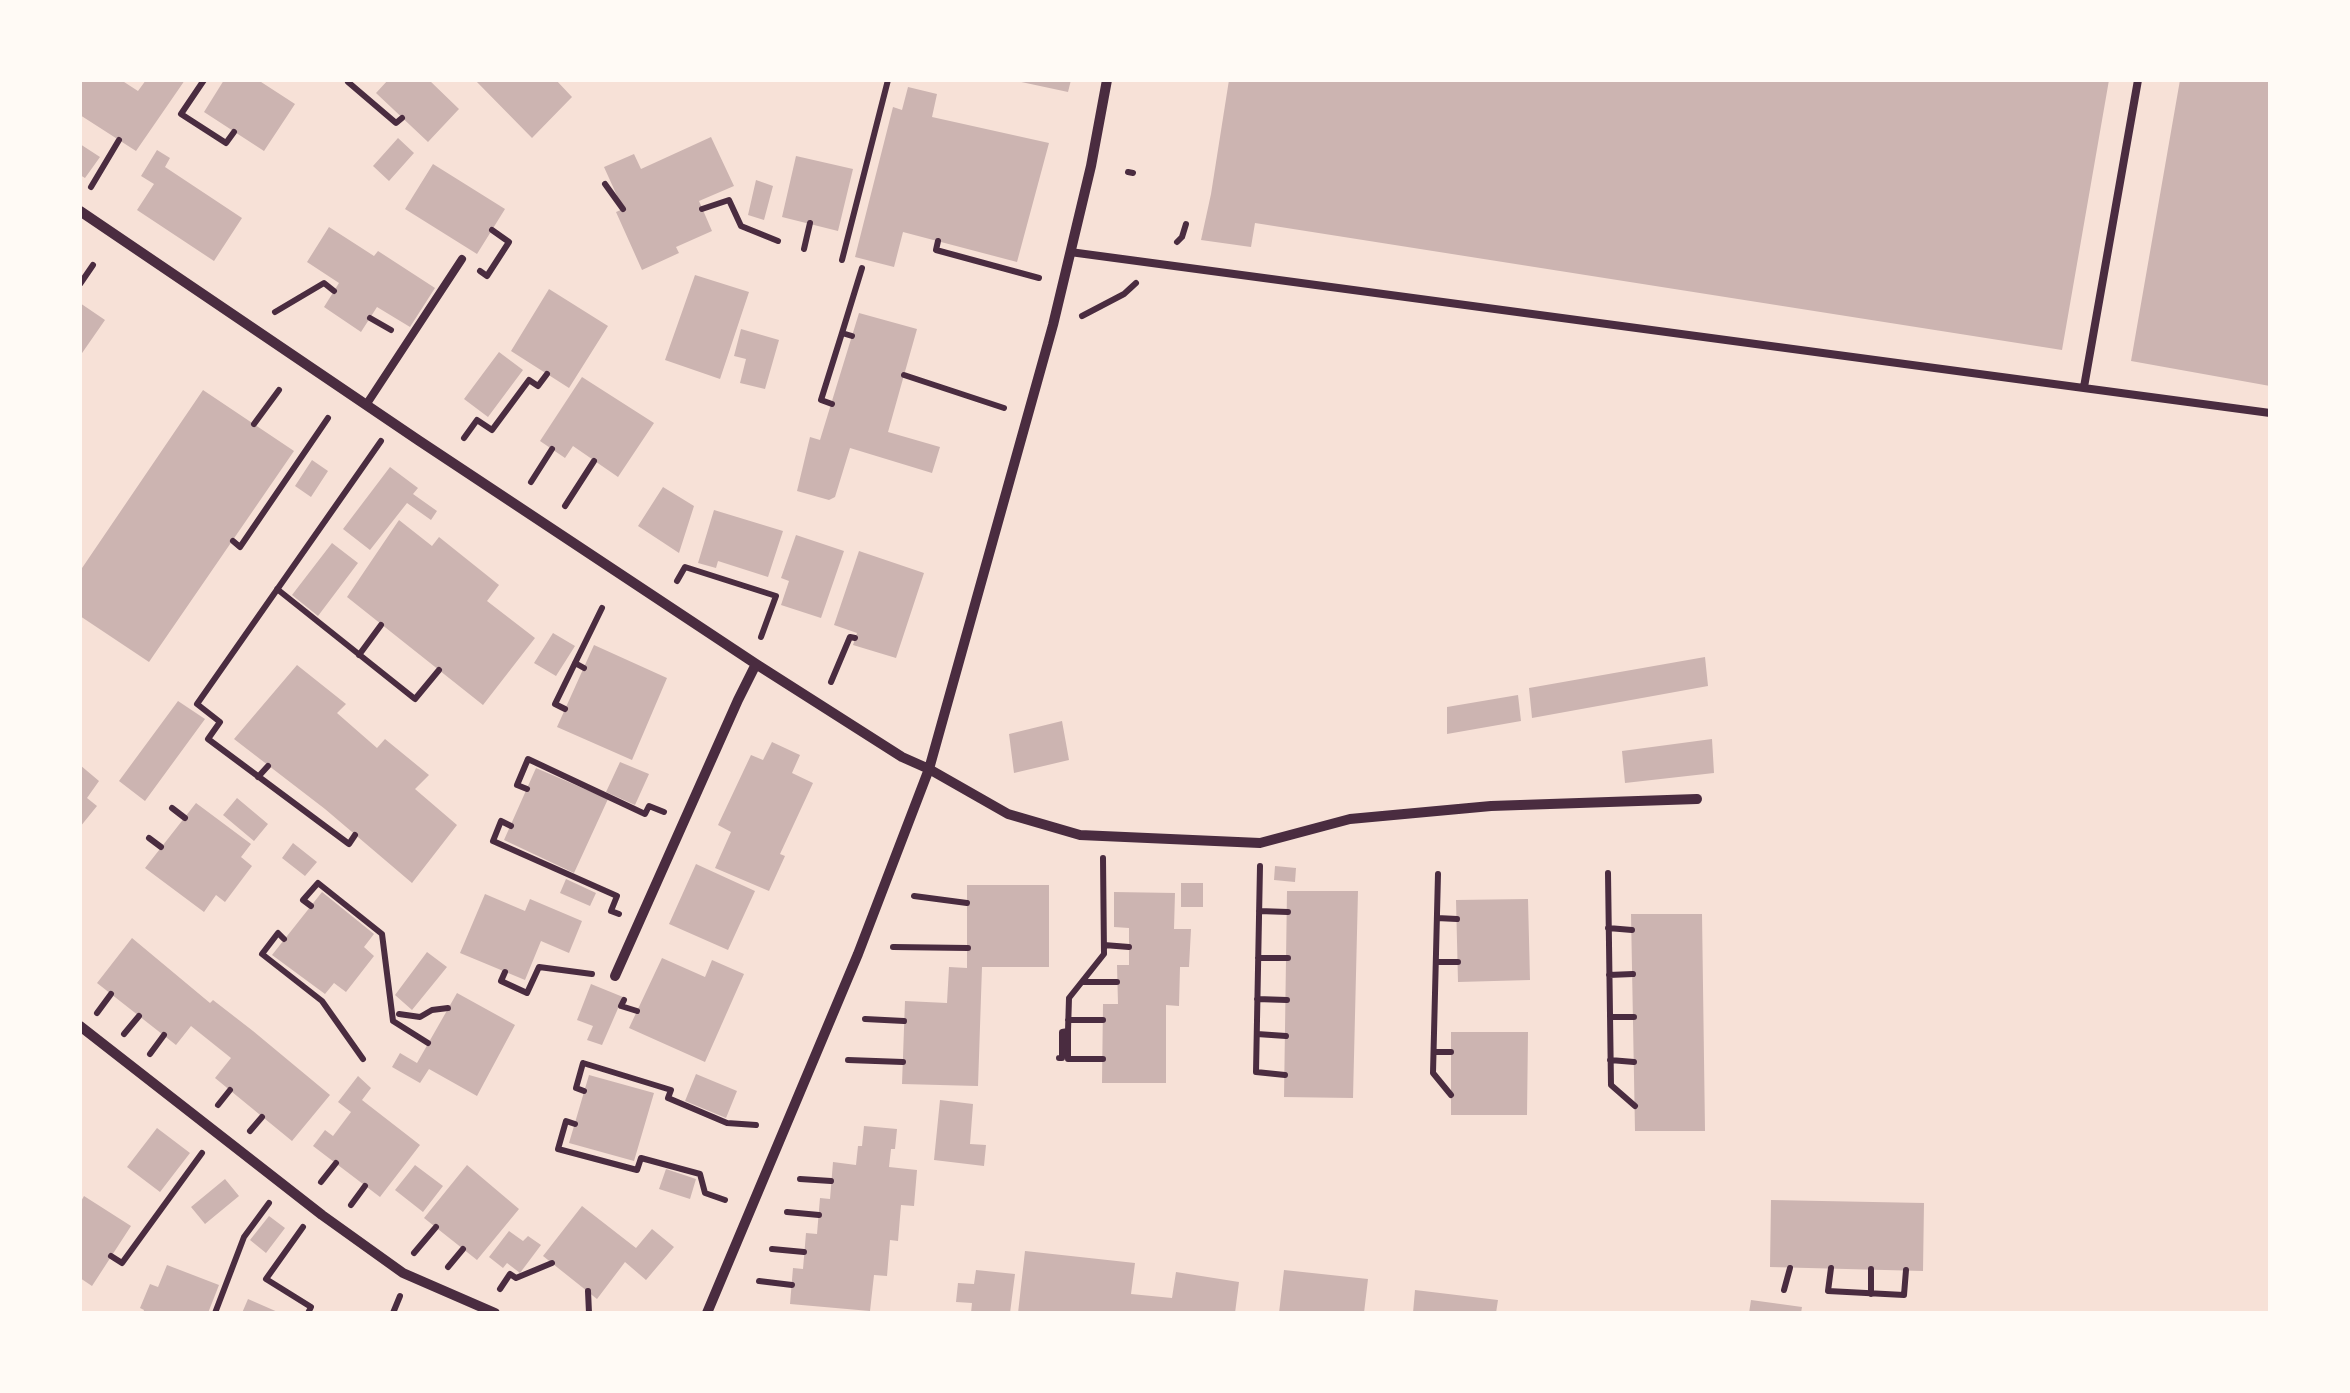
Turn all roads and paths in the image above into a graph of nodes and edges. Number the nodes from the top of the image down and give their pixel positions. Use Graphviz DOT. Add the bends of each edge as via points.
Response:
graph roads {
  1 [pos="204,80"];
  2 [pos="888,80"];
  3 [pos="1107,80"];
  4 [pos="2138,80"];
  5 [pos="348,82"];
  6 [pos="402,118"];
  7 [pos="234,132"];
  8 [pos="119,140"];
  9 [pos="605,184"];
  10 [pos="91,187"];
  11 [pos="856,205"];
  12 [pos="868,208"];
  13 [pos="702,209"];
  14 [pos="622,210"];
  15 [pos="80,211"];
  16 [pos="810,223"];
  17 [pos="1186,224"];
  18 [pos="492,230"];
  19 [pos="1182,237"];
  20 [pos="778,241"];
  21 [pos="938,242"];
  22 [pos="804,250"];
  23 [pos="1070,252"];
  24 [pos="462,259"];
  25 [pos="842,260"];
  26 [pos="93,265"];
  27 [pos="862,268"];
  28 [pos="1040,278"];
  29 [pos="80,284"];
  30 [pos="334,291"];
  31 [pos="1124,294"];
  32 [pos="276,312"];
  33 [pos="1082,316"];
  34 [pos="842,333"];
  35 [pos="852,336"];
  36 [pos="546,374"];
  37 [pos="904,375"];
  38 [pos="2084,387"];
  39 [pos="278,390"];
  40 [pos="832,404"];
  41 [pos="366,405"];
  42 [pos="1006,408"];
  43 [pos="2270,413"];
  44 [pos="328,418"];
  45 [pos="392,423"];
  46 [pos="254,424"];
  47 [pos="464,438"];
  48 [pos="552,449"];
  49 [pos="594,461"];
  50 [pos="531,482"];
  51 [pos="565,506"];
  52 [pos="233,542"];
  53 [pos="677,580"];
  54 [pos="276,589"];
  55 [pos="602,608"];
  56 [pos="382,625"];
  57 [pos="761,637"];
  58 [pos="855,638"];
  59 [pos="359,655"];
  60 [pos="575,663"];
  61 [pos="756,664"];
  62 [pos="584,668"];
  63 [pos="439,670"];
  64 [pos="831,684"];
  65 [pos="565,709"];
  66 [pos="268,766"];
  67 [pos="929,769"];
  68 [pos="258,776"];
  69 [pos="527,789"];
  70 [pos="1697,799"];
  71 [pos="172,808"];
  72 [pos="184,818"];
  73 [pos="684,820"];
  74 [pos="511,826"];
  75 [pos="355,834"];
  76 [pos="149,838"];
  77 [pos="161,847"];
  78 [pos="1103,857"];
  79 [pos="1260,860"];
  80 [pos="1608,873"];
  81 [pos="1438,874"];
  82 [pos="914,896"];
  83 [pos="967,903"];
  84 [pos="311,906"];
  85 [pos="1259,912"];
  86 [pos="1288,912"];
  87 [pos="1437,918"];
  88 [pos="1456,920"];
  89 [pos="638,922"];
  90 [pos="1608,928"];
  91 [pos="1632,930"];
  92 [pos="284,939"];
  93 [pos="1104,946"];
  94 [pos="893,947"];
  95 [pos="1129,947"];
  96 [pos="968,948"];
  97 [pos="1258,958"];
  98 [pos="1288,958"];
  99 [pos="1436,962"];
  100 [pos="1458,962"];
  101 [pos="505,972"];
  102 [pos="1633,974"];
  103 [pos="1609,975"];
  104 [pos="615,976"];
  105 [pos="1082,982"];
  106 [pos="1117,982"];
  107 [pos="111,994"];
  108 [pos="1258,999"];
  109 [pos="1287,1000"];
  110 [pos="448,1008"];
  111 [pos="398,1014"];
  112 [pos="140,1016"];
  113 [pos="94,1017"];
  114 [pos="1610,1017"];
  115 [pos="1634,1017"];
  116 [pos="865,1018"];
  117 [pos="904,1020"];
  118 [pos="1068,1020"];
  119 [pos="1103,1020"];
  120 [pos="80,1026"];
  121 [pos="1063,1032"];
  122 [pos="1257,1034"];
  123 [pos="164,1035"];
  124 [pos="1286,1036"];
  125 [pos="121,1038"];
  126 [pos="428,1043"];
  127 [pos="1434,1052"];
  128 [pos="1451,1052"];
  129 [pos="148,1058"];
  130 [pos="1058,1058"];
  131 [pos="363,1059"];
  132 [pos="1102,1059"];
  133 [pos="848,1060"];
  134 [pos="1610,1060"];
  135 [pos="903,1062"];
  136 [pos="1634,1062"];
  137 [pos="1285,1075"];
  138 [pos="584,1091"];
  139 [pos="1451,1095"];
  140 [pos="1635,1106"];
  141 [pos="575,1124"];
  142 [pos="756,1124"];
  143 [pos="204,1150"];
  144 [pos="336,1163"];
  145 [pos="800,1179"];
  146 [pos="831,1181"];
  147 [pos="366,1186"];
  148 [pos="316,1188"];
  149 [pos="725,1200"];
  150 [pos="271,1201"];
  151 [pos="346,1210"];
  152 [pos="786,1212"];
  153 [pos="819,1215"];
  154 [pos="304,1225"];
  155 [pos="436,1227"];
  156 [pos="463,1249"];
  157 [pos="772,1249"];
  158 [pos="804,1252"];
  159 [pos="413,1254"];
  160 [pos="112,1256"];
  161 [pos="552,1263"];
  162 [pos="1790,1268"];
  163 [pos="1831,1268"];
  164 [pos="1871,1269"];
  165 [pos="1906,1270"];
  166 [pos="444,1271"];
  167 [pos="759,1281"];
  168 [pos="792,1285"];
  169 [pos="1784,1290"];
  170 [pos="402,1292"];
  171 [pos="588,1292"];
  172 [pos="1870,1294"];
  173 [pos="495,1295"];
  174 [pos="214,1313"];
  175 [pos="308,1313"];
  176 [pos="392,1313"];
  177 [pos="496,1313"];
  178 [pos="589,1313"];
  179 [pos="707,1313"];
  1 -- 7 [label="path" via="181,114 226,143"];
  2 -- 11 [label="path"];
  3 -- 23 [label="street"];
  4 -- 38 [label="lane"];
  5 -- 6 [label="path" via="396,122"];
  8 -- 10 [label="path"];
  9 -- 14 [label="path"];
  11 -- 12 [label="path"];
  11 -- 25 [label="path"];
  13 -- 20 [label="path" via="728,200 741,226"];
  15 -- 41 [label="street"];
  16 -- 22 [label="path"];
  17 -- 19 [label="path"];
  18 -- 24 [label="path" via="508,242 486,276"];
  21 -- 28 [label="path" via="936,250"];
  23 -- 38 [label="lane"];
  23 -- 67 [label="street"];
  24 -- 41 [label="lane"];
  26 -- 29 [label="path"];
  27 -- 34 [label="path"];
  30 -- 32 [label="path" via="324,282"];
  31 -- 33 [label="path"];
  34 -- 35 [label="path"];
  34 -- 40 [label="path" via="821,400"];
  36 -- 47 [label="path" via="538,386 529,380 492,430 478,420"];
  37 -- 42 [label="path"];
  38 -- 43 [label="lane"];
  39 -- 46 [label="path"];
  41 -- 45 [label="street"];
  44 -- 52 [label="path" via="240,547"];
  45 -- 54 [label="path"];
  45 -- 61 [label="street"];
  48 -- 50 [label="path"];
  49 -- 51 [label="path"];
  53 -- 57 [label="path" via="685,566 706,569 780,598"];
  54 -- 59 [label="path"];
  54 -- 68 [label="path" via="196,704 220,722 208,740"];
  55 -- 60 [label="path"];
  56 -- 59 [label="path"];
  58 -- 64 [label="path" via="850,636"];
  59 -- 63 [label="path" via="415,700"];
  60 -- 62 [label="path"];
  60 -- 65 [label="path" via="556,704"];
  61 -- 67 [label="street"];
  61 -- 73 [label="street"];
  66 -- 68 [label="path"];
  67 -- 70 [label="street" via="1008,814 1080,835 1260,843 1350,819"];
  67 -- 179 [label="street"];
  68 -- 75 [label="path" via="349,844"];
  69 -- 73 [label="path" via="517,784 528,759 645,814 649,806"];
  71 -- 72 [label="path"];
  73 -- 89 [label="street"];
  74 -- 89 [label="path" via="501,821 494,840 617,896 610,911"];
  76 -- 77 [label="path"];
  78 -- 93 [label="path"];
  79 -- 85 [label="path"];
  80 -- 90 [label="path"];
  81 -- 87 [label="path"];
  82 -- 83 [label="path"];
  84 -- 126 [label="path" via="304,900 318,883 382,934 393,1022"];
  85 -- 86 [label="path"];
  85 -- 97 [label="path"];
  87 -- 88 [label="path"];
  87 -- 99 [label="path"];
  89 -- 104 [label="street"];
  90 -- 91 [label="path"];
  90 -- 103 [label="path"];
  92 -- 131 [label="path" via="278,933 262,954 322,1002"];
  93 -- 95 [label="path"];
  93 -- 105 [label="path"];
  94 -- 96 [label="path"];
  97 -- 98 [label="path"];
  97 -- 108 [label="path"];
  99 -- 100 [label="path"];
  99 -- 127 [label="path"];
  101 -- 104 [label="path" via="500,982 527,993 539,966"];
  102 -- 103 [label="path"];
  103 -- 114 [label="path"];
  105 -- 106 [label="path"];
  105 -- 118 [label="path" via="1069,998"];
  107 -- 113 [label="path"];
  108 -- 109 [label="path"];
  108 -- 122 [label="path"];
  110 -- 111 [label="path" via="420,1017"];
  112 -- 125 [label="path"];
  114 -- 115 [label="path"];
  114 -- 134 [label="path"];
  116 -- 117 [label="path"];
  118 -- 119 [label="path"];
  118 -- 121 [label="path"];
  120 -- 177 [label="street" via="403,1273"];
  121 -- 130 [label="path"];
  121 -- 132 [label="path" via="1068,1059"];
  122 -- 124 [label="path"];
  122 -- 137 [label="path" via="1256,1072"];
  123 -- 129 [label="path"];
  127 -- 128 [label="path"];
  127 -- 139 [label="path" via="1434,1073"];
  133 -- 135 [label="path"];
  134 -- 136 [label="path"];
  134 -- 140 [label="path" via="1611,1084"];
  138 -- 142 [label="path" via="576,1088 583,1063 671,1090 668,1098 728,1123"];
  141 -- 149 [label="path" via="566,1121 558,1148 637,1170 640,1158 700,1174 705,1192"];
  143 -- 160 [label="path" via="122,1263"];
  144 -- 148 [label="path"];
  145 -- 146 [label="path"];
  147 -- 151 [label="path"];
  150 -- 174 [label="path" via="244,1237"];
  152 -- 153 [label="path"];
  154 -- 175 [label="path" via="266,1280 311,1307"];
  155 -- 159 [label="path"];
  156 -- 166 [label="path"];
  157 -- 158 [label="path"];
  161 -- 173 [label="path" via="516,1278 510,1274"];
  162 -- 169 [label="path"];
  163 -- 172 [label="path" via="1828,1291"];
  164 -- 172 [label="path"];
  165 -- 172 [label="path" via="1904,1295"];
  167 -- 168 [label="path"];
  170 -- 176 [label="path"];
  171 -- 178 [label="path"];
}
